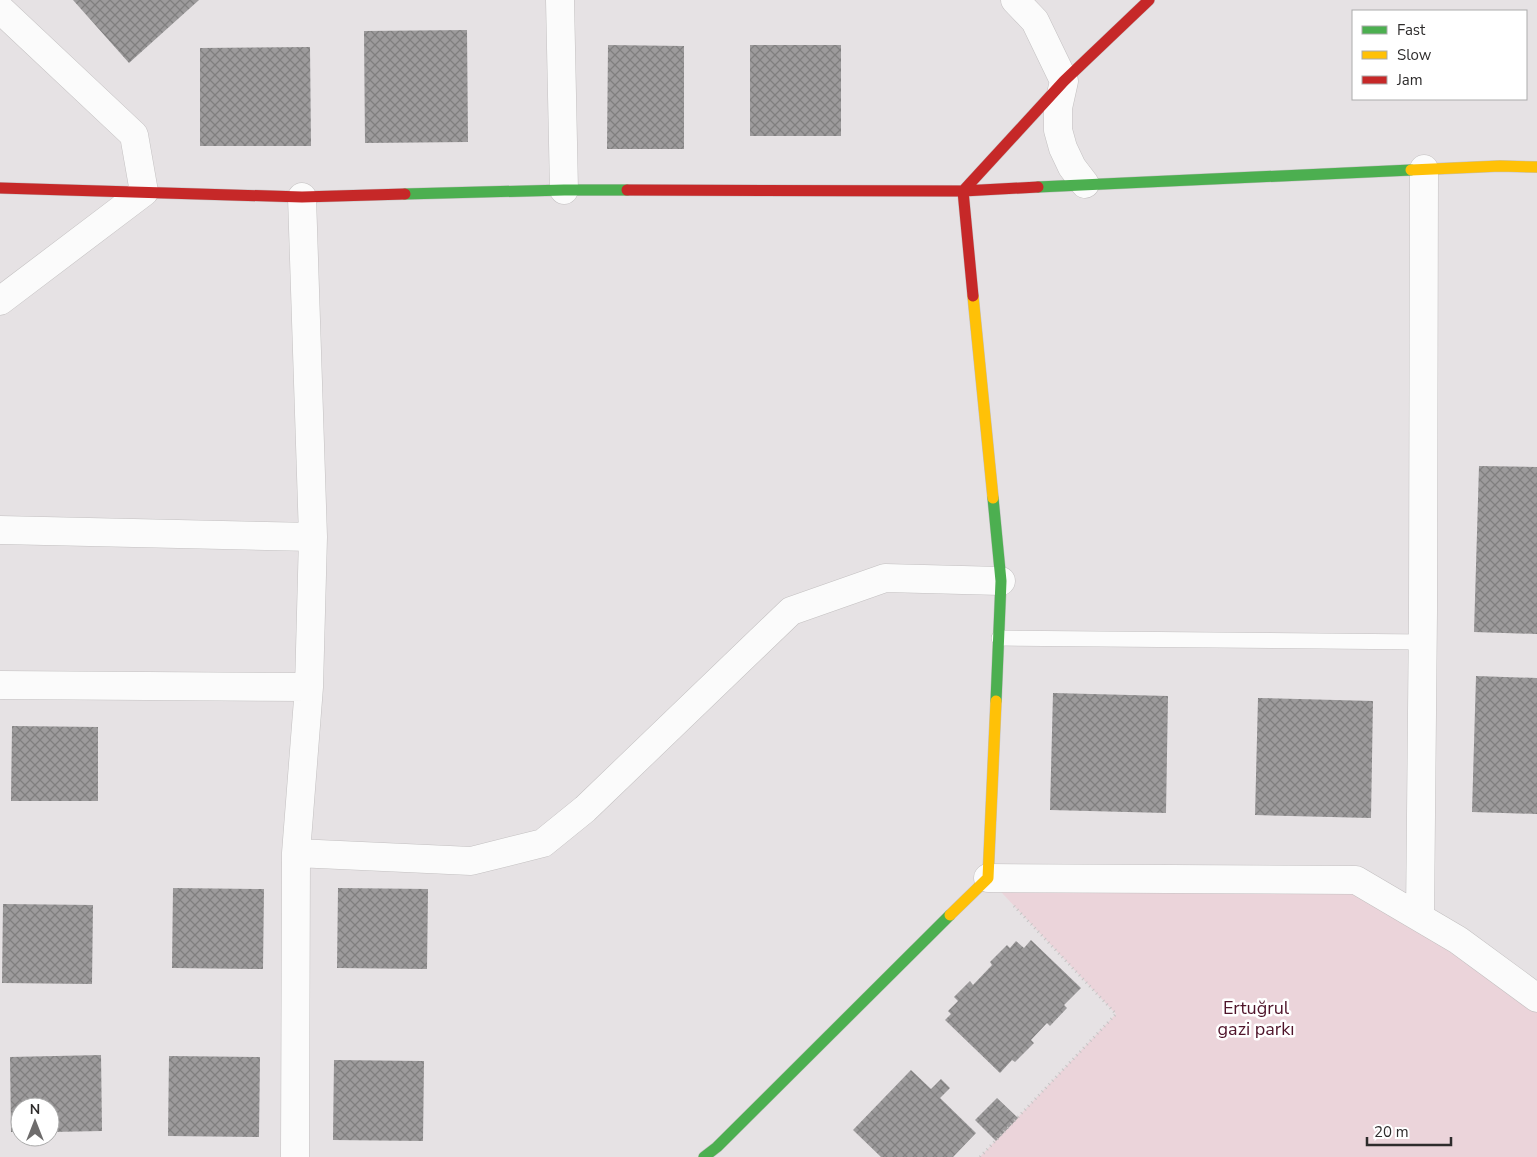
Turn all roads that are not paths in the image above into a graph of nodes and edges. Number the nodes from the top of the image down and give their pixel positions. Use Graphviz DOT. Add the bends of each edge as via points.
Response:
graph roads {
  1 [pos="560,0"];
  2 [pos="1015,0"];
  3 [pos="1149,0"];
  4 [pos="0,8"];
  5 [pos="1064,81"];
  6 [pos="1537,167"];
  7 [pos="1424,170"];
  8 [pos="1085,184"];
  9 [pos="0,188"];
  10 [pos="564,190"];
  11 [pos="963,191"];
  12 [pos="144,192"];
  13 [pos="302,197"];
  14 [pos="0,301"];
  15 [pos="0,530"];
  16 [pos="313,537"];
  17 [pos="1002,581"];
  18 [pos="999,638"];
  19 [pos="1423,642"];
  20 [pos="0,685"];
  21 [pos="309,687"];
  22 [pos="296,853"];
  23 [pos="988,878"];
  24 [pos="1420,917"];
  25 [pos="1537,998"];
  26 [pos="295,1157"];
  27 [pos="704,1157"];
  1 -- 10 [label="street"];
  2 -- 5 [label="street" via="1035,22"];
  3 -- 5 [label="street"];
  4 -- 12 [label="street" via="134,135"];
  5 -- 8 [label="street" via="1058,108 1058,130 1072,167"];
  5 -- 11 [label="street"];
  6 -- 7 [label="street"];
  7 -- 8 [label="street"];
  7 -- 19 [label="street"];
  8 -- 11 [label="street"];
  9 -- 12 [label="street"];
  10 -- 11 [label="street"];
  10 -- 13 [label="street"];
  11 -- 17 [label="street"];
  12 -- 13 [label="street"];
  12 -- 14 [label="street"];
  13 -- 16 [label="street"];
  15 -- 16 [label="street"];
  16 -- 21 [label="street"];
  17 -- 18 [label="street"];
  17 -- 22 [label="street" via="885,578 791,611 585,809 543,843 471,861"];
  18 -- 19 [label="lane"];
  18 -- 23 [label="street"];
  19 -- 24 [label="street"];
  20 -- 21 [label="street"];
  21 -- 22 [label="street"];
  22 -- 26 [label="street"];
  23 -- 24 [label="street" via="1356,880"];
  23 -- 27 [label="street"];
  24 -- 25 [label="street" via="1458,940"];
}
